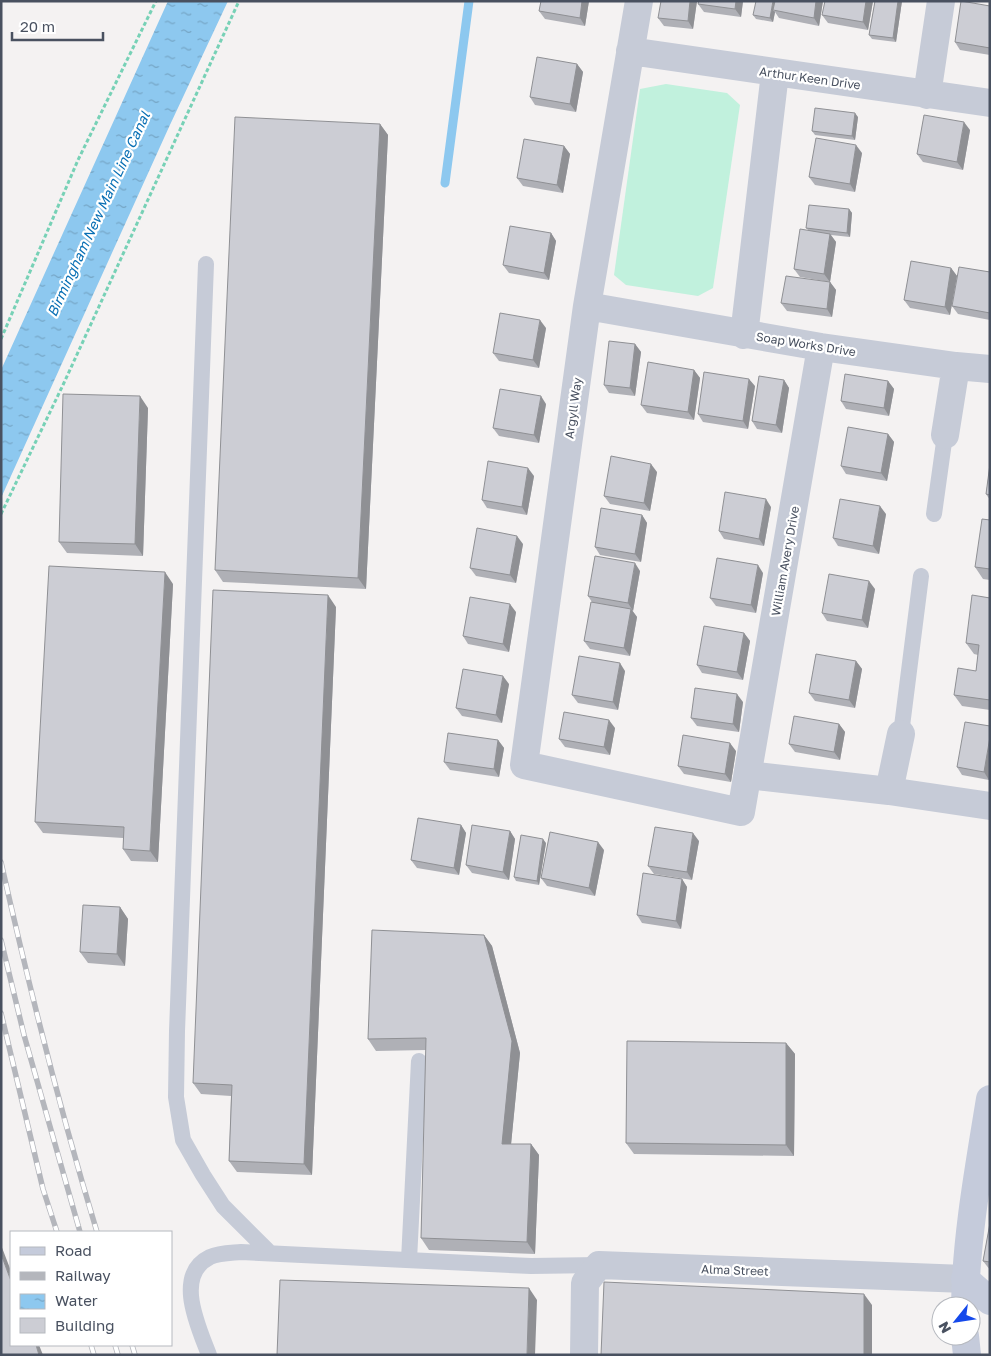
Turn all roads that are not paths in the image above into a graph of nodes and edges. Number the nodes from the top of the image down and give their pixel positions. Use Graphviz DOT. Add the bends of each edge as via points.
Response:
graph roads {
  1 [pos="639,1"];
  2 [pos="941,1"];
  3 [pos="630,51"];
  4 [pos="775,73"];
  5 [pos="927,95"];
  6 [pos="990,103"];
  7 [pos="206,264"];
  8 [pos="587,306"];
  9 [pos="744,334"];
  10 [pos="821,347"];
  11 [pos="956,366"];
  12 [pos="990,369"];
  13 [pos="944,435"];
  14 [pos="934,514"];
  15 [pos="921,576"];
  16 [pos="901,734"];
  17 [pos="524,765"];
  18 [pos="748,775"];
  19 [pos="889,791"];
  20 [pos="990,806"];
  21 [pos="418,1061"];
  22 [pos="990,1099"];
  23 [pos="270,1253"];
  24 [pos="409,1260"];
  25 [pos="599,1265"];
  26 [pos="965,1279"];
  27 [pos="965,1296"];
  28 [pos="990,1301"];
  29 [pos="209,1355"];
  30 [pos="584,1355"];
  1 -- 3 [label="street, Argyll Way"];
  2 -- 5 [label="street"];
  3 -- 4 [label="street, Arthur Keen Drive"];
  3 -- 8 [label="street, Argyll Way"];
  4 -- 5 [label="street, Arthur Keen Drive"];
  4 -- 9 [label="street"];
  5 -- 6 [label="street, Arthur Keen Drive"];
  7 -- 23 [label="lane" via="176,1097 183,1140 203,1175 223,1206"];
  8 -- 9 [label="street, Soap Works Drive"];
  8 -- 17 [label="street, Argyll Way"];
  9 -- 10 [label="street, Soap Works Drive"];
  10 -- 11 [label="street, Soap Works Drive"];
  10 -- 18 [label="street, William Avery Drive"];
  11 -- 12 [label="street, Soap Works Drive"];
  11 -- 13 [label="street"];
  13 -- 14 [label="lane"];
  15 -- 16 [label="lane"];
  16 -- 19 [label="street"];
  17 -- 18 [label="street, William Avery Drive" via="742,812"];
  18 -- 19 [label="street"];
  19 -- 20 [label="street"];
  21 -- 24 [label="lane"];
  22 -- 26 [label="main road"];
  23 -- 24 [label="lane"];
  23 -- 29 [label="lane" via="241,1252 212,1257 199,1265 190,1291"];
  24 -- 25 [label="lane" via="531,1266"];
  25 -- 26 [label="street, Alma Street"];
  25 -- 30 [label="street" via="585,1283"];
  26 -- 27 [label="main road"];
  26 -- 28 [label="main road"];
}
